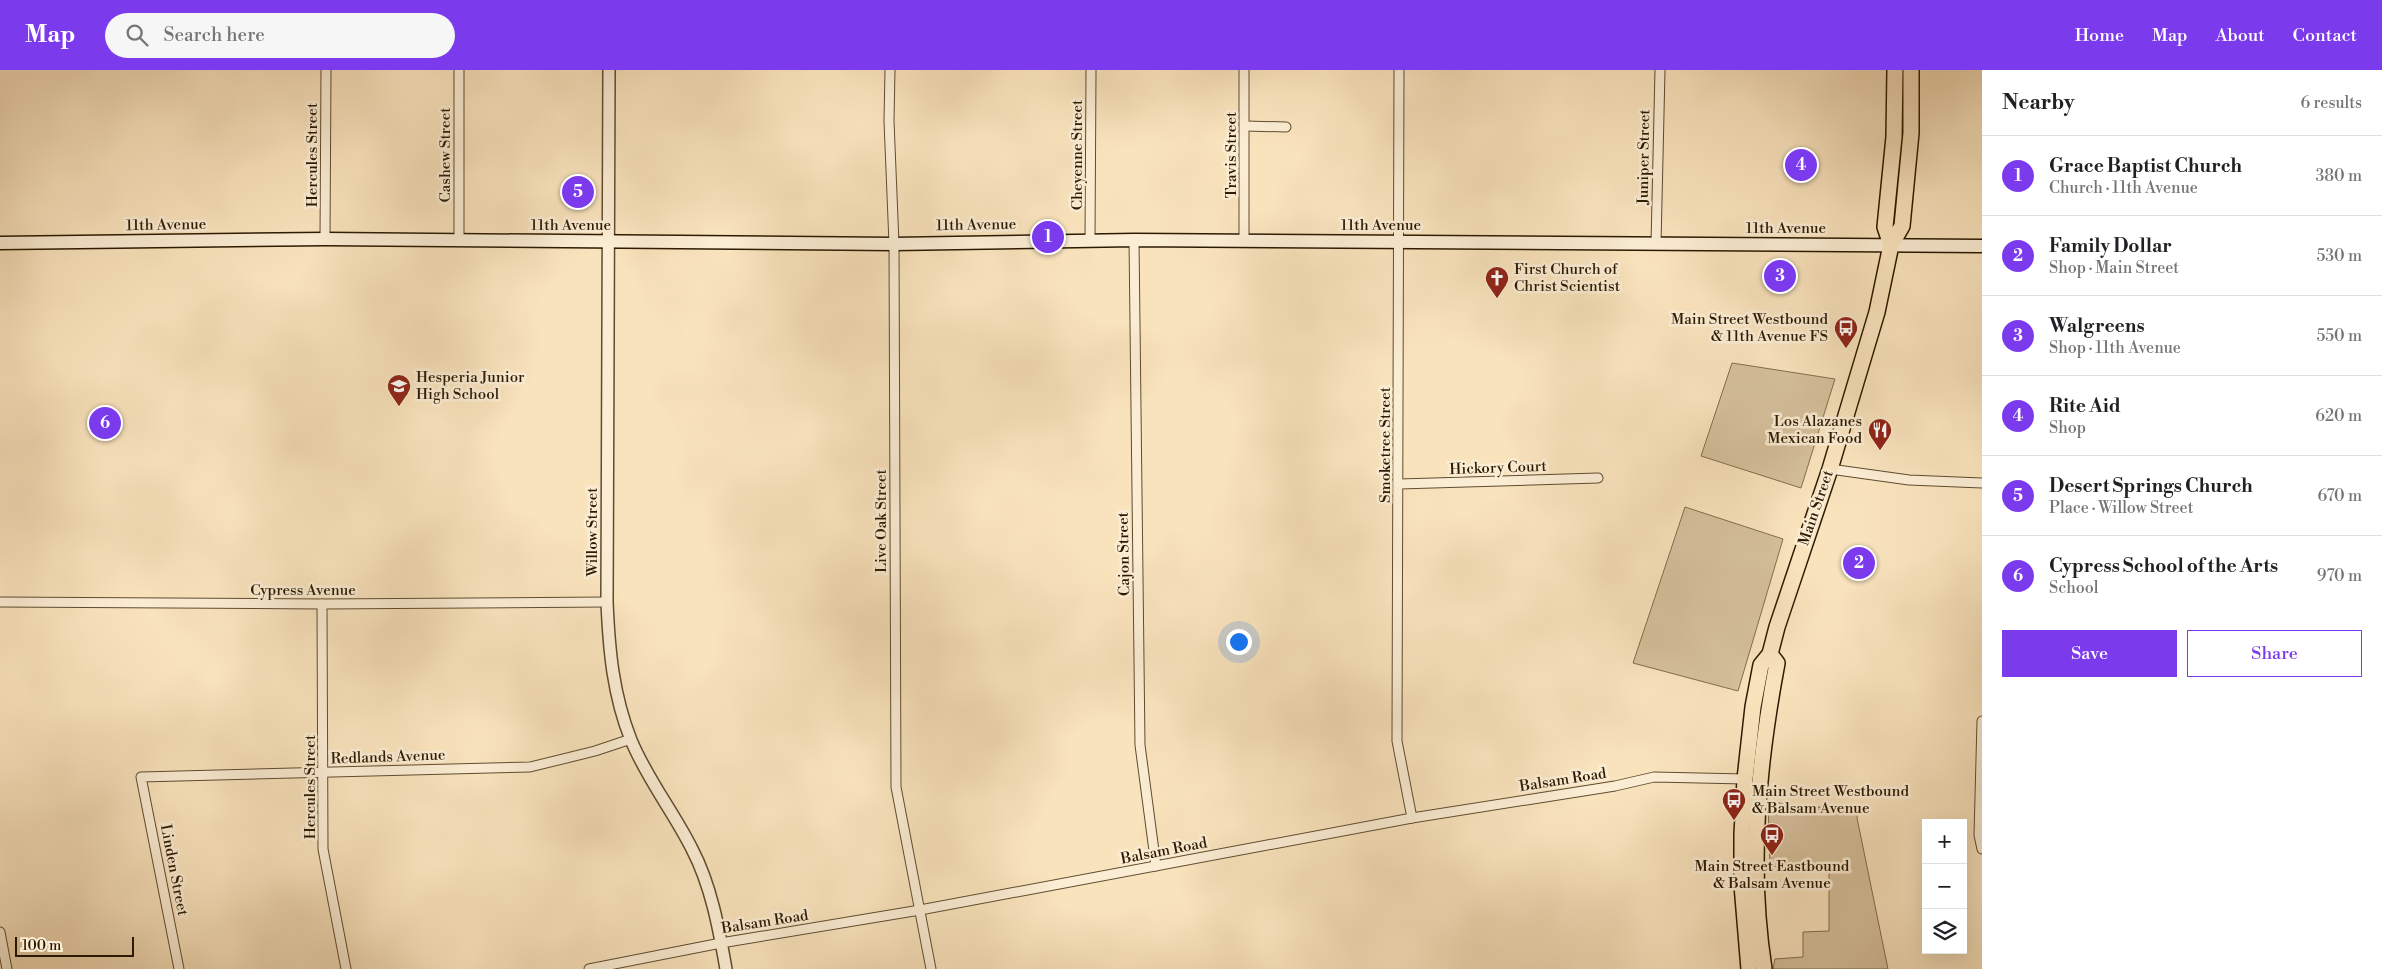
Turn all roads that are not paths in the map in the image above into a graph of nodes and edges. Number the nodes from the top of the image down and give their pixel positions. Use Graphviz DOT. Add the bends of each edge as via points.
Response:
graph roads {
  1 [pos="326,70"];
  2 [pos="459,70"];
  3 [pos="609,70"];
  4 [pos="890,70"];
  5 [pos="1091,70"];
  6 [pos="1244,70"];
  7 [pos="1399,70"];
  8 [pos="1660,70"];
  9 [pos="1895,70"];
  10 [pos="1911,70"];
  11 [pos="1245,126"];
  12 [pos="1286,127"];
  13 [pos="325,239"];
  14 [pos="1134,240"];
  15 [pos="459,241"];
  16 [pos="608,241"];
  17 [pos="1090,241"];
  18 [pos="1244,241"];
  19 [pos="1398,242"];
  20 [pos="0,243"];
  21 [pos="894,244"];
  22 [pos="1656,244"];
  23 [pos="1891,245"];
  24 [pos="1982,246"];
  25 [pos="1830,469"];
  26 [pos="1598,478"];
  27 [pos="1982,483"];
  28 [pos="1399,484"];
  29 [pos="0,602"];
  30 [pos="607,602"];
  31 [pos="322,604"];
  32 [pos="1770,654"];
  33 [pos="1982,721"];
  34 [pos="631,738"];
  35 [pos="324,772"];
  36 [pos="141,777"];
  37 [pos="1745,779"];
  38 [pos="1412,818"];
  39 [pos="1982,849"];
  40 [pos="1156,866"];
  41 [pos="1756,872"];
  42 [pos="920,910"];
  43 [pos="0,932"];
  44 [pos="721,943"];
  45 [pos="7,969"];
  46 [pos="180,969"];
  47 [pos="346,969"];
  48 [pos="590,969"];
  49 [pos="726,969"];
  50 [pos="931,969"];
  51 [pos="1749,969"];
  52 [pos="1764,969"];
  1 -- 13 [label="street, Hercules Street"];
  2 -- 15 [label="street, Cashew Street"];
  3 -- 16 [label="street, Willow Street"];
  4 -- 21 [label="street, Live Oak Street"];
  5 -- 17 [label="street, Cheyenne Street"];
  6 -- 11 [label="street, Travis Street"];
  7 -- 19 [label="street, Smoketree Street"];
  8 -- 22 [label="street, Juniper Street"];
  9 -- 23 [label="main road, Main Street" via="1894,137 1885,227"];
  10 -- 23 [label="main road, Main Street" via="1911,133 1902,226"];
  11 -- 12 [label="street"];
  11 -- 18 [label="street, Travis Street"];
  13 -- 15 [label="main road, 11th Avenue"];
  13 -- 20 [label="main road, 11th Avenue"];
  14 -- 17 [label="main road, 11th Avenue"];
  14 -- 18 [label="main road, 11th Avenue"];
  14 -- 40 [label="street, Cajon Street" via="1140,744"];
  15 -- 16 [label="main road, 11th Avenue"];
  16 -- 21 [label="main road, 11th Avenue"];
  16 -- 30 [label="street, Willow Street"];
  17 -- 21 [label="main road, 11th Avenue"];
  18 -- 19 [label="main road, 11th Avenue"];
  19 -- 22 [label="main road, 11th Avenue"];
  19 -- 28 [label="street, Smoketree Street"];
  21 -- 42 [label="street, Live Oak Street" via="896,788"];
  22 -- 23 [label="main road, 11th Avenue"];
  23 -- 24 [label="main road, 11th Avenue"];
  23 -- 25 [label="main road, Main Street" via="1877,312"];
  25 -- 27 [label="street" via="1909,480"];
  25 -- 32 [label="main road, Main Street"];
  26 -- 28 [label="street, Hickory Court"];
  28 -- 38 [label="street, Smoketree Street" via="1397,741"];
  29 -- 31 [label="street, Cypress Avenue"];
  30 -- 31 [label="street, Cypress Avenue"];
  30 -- 34 [label="street, Willow Street" via="613,680"];
  31 -- 35 [label="street, Hercules Street"];
  32 -- 37 [label="main road, Main Street" via="1761,665"];
  32 -- 41 [label="main road, Main Street" via="1777,663 1761,763"];
  33 -- 39 [label="street" via="1979,835"];
  34 -- 35 [label="street, Redlands Avenue" via="530,767"];
  34 -- 44 [label="street, Willow Street" via="643,766 699,863"];
  35 -- 36 [label="street, Redlands Avenue"];
  35 -- 47 [label="street, Hercules Street" via="323,848"];
  36 -- 46 [label="street, Linden Street"];
  37 -- 38 [label="street, Balsam Road" via="1654,777"];
  37 -- 41 [label="main road" via="1750,791"];
  37 -- 51 [label="main road, Main Street" via="1742,886"];
  38 -- 40 [label="street, Balsam Road"];
  40 -- 42 [label="street, Balsam Road"];
  41 -- 52 [label="main road, Main Street"];
  42 -- 44 [label="street, Balsam Road"];
  42 -- 50 [label="street, Live Oak Street"];
  43 -- 45 [label="street"];
  44 -- 48 [label="street, Balsam Road"];
  44 -- 49 [label="street, Willow Street"];
}
